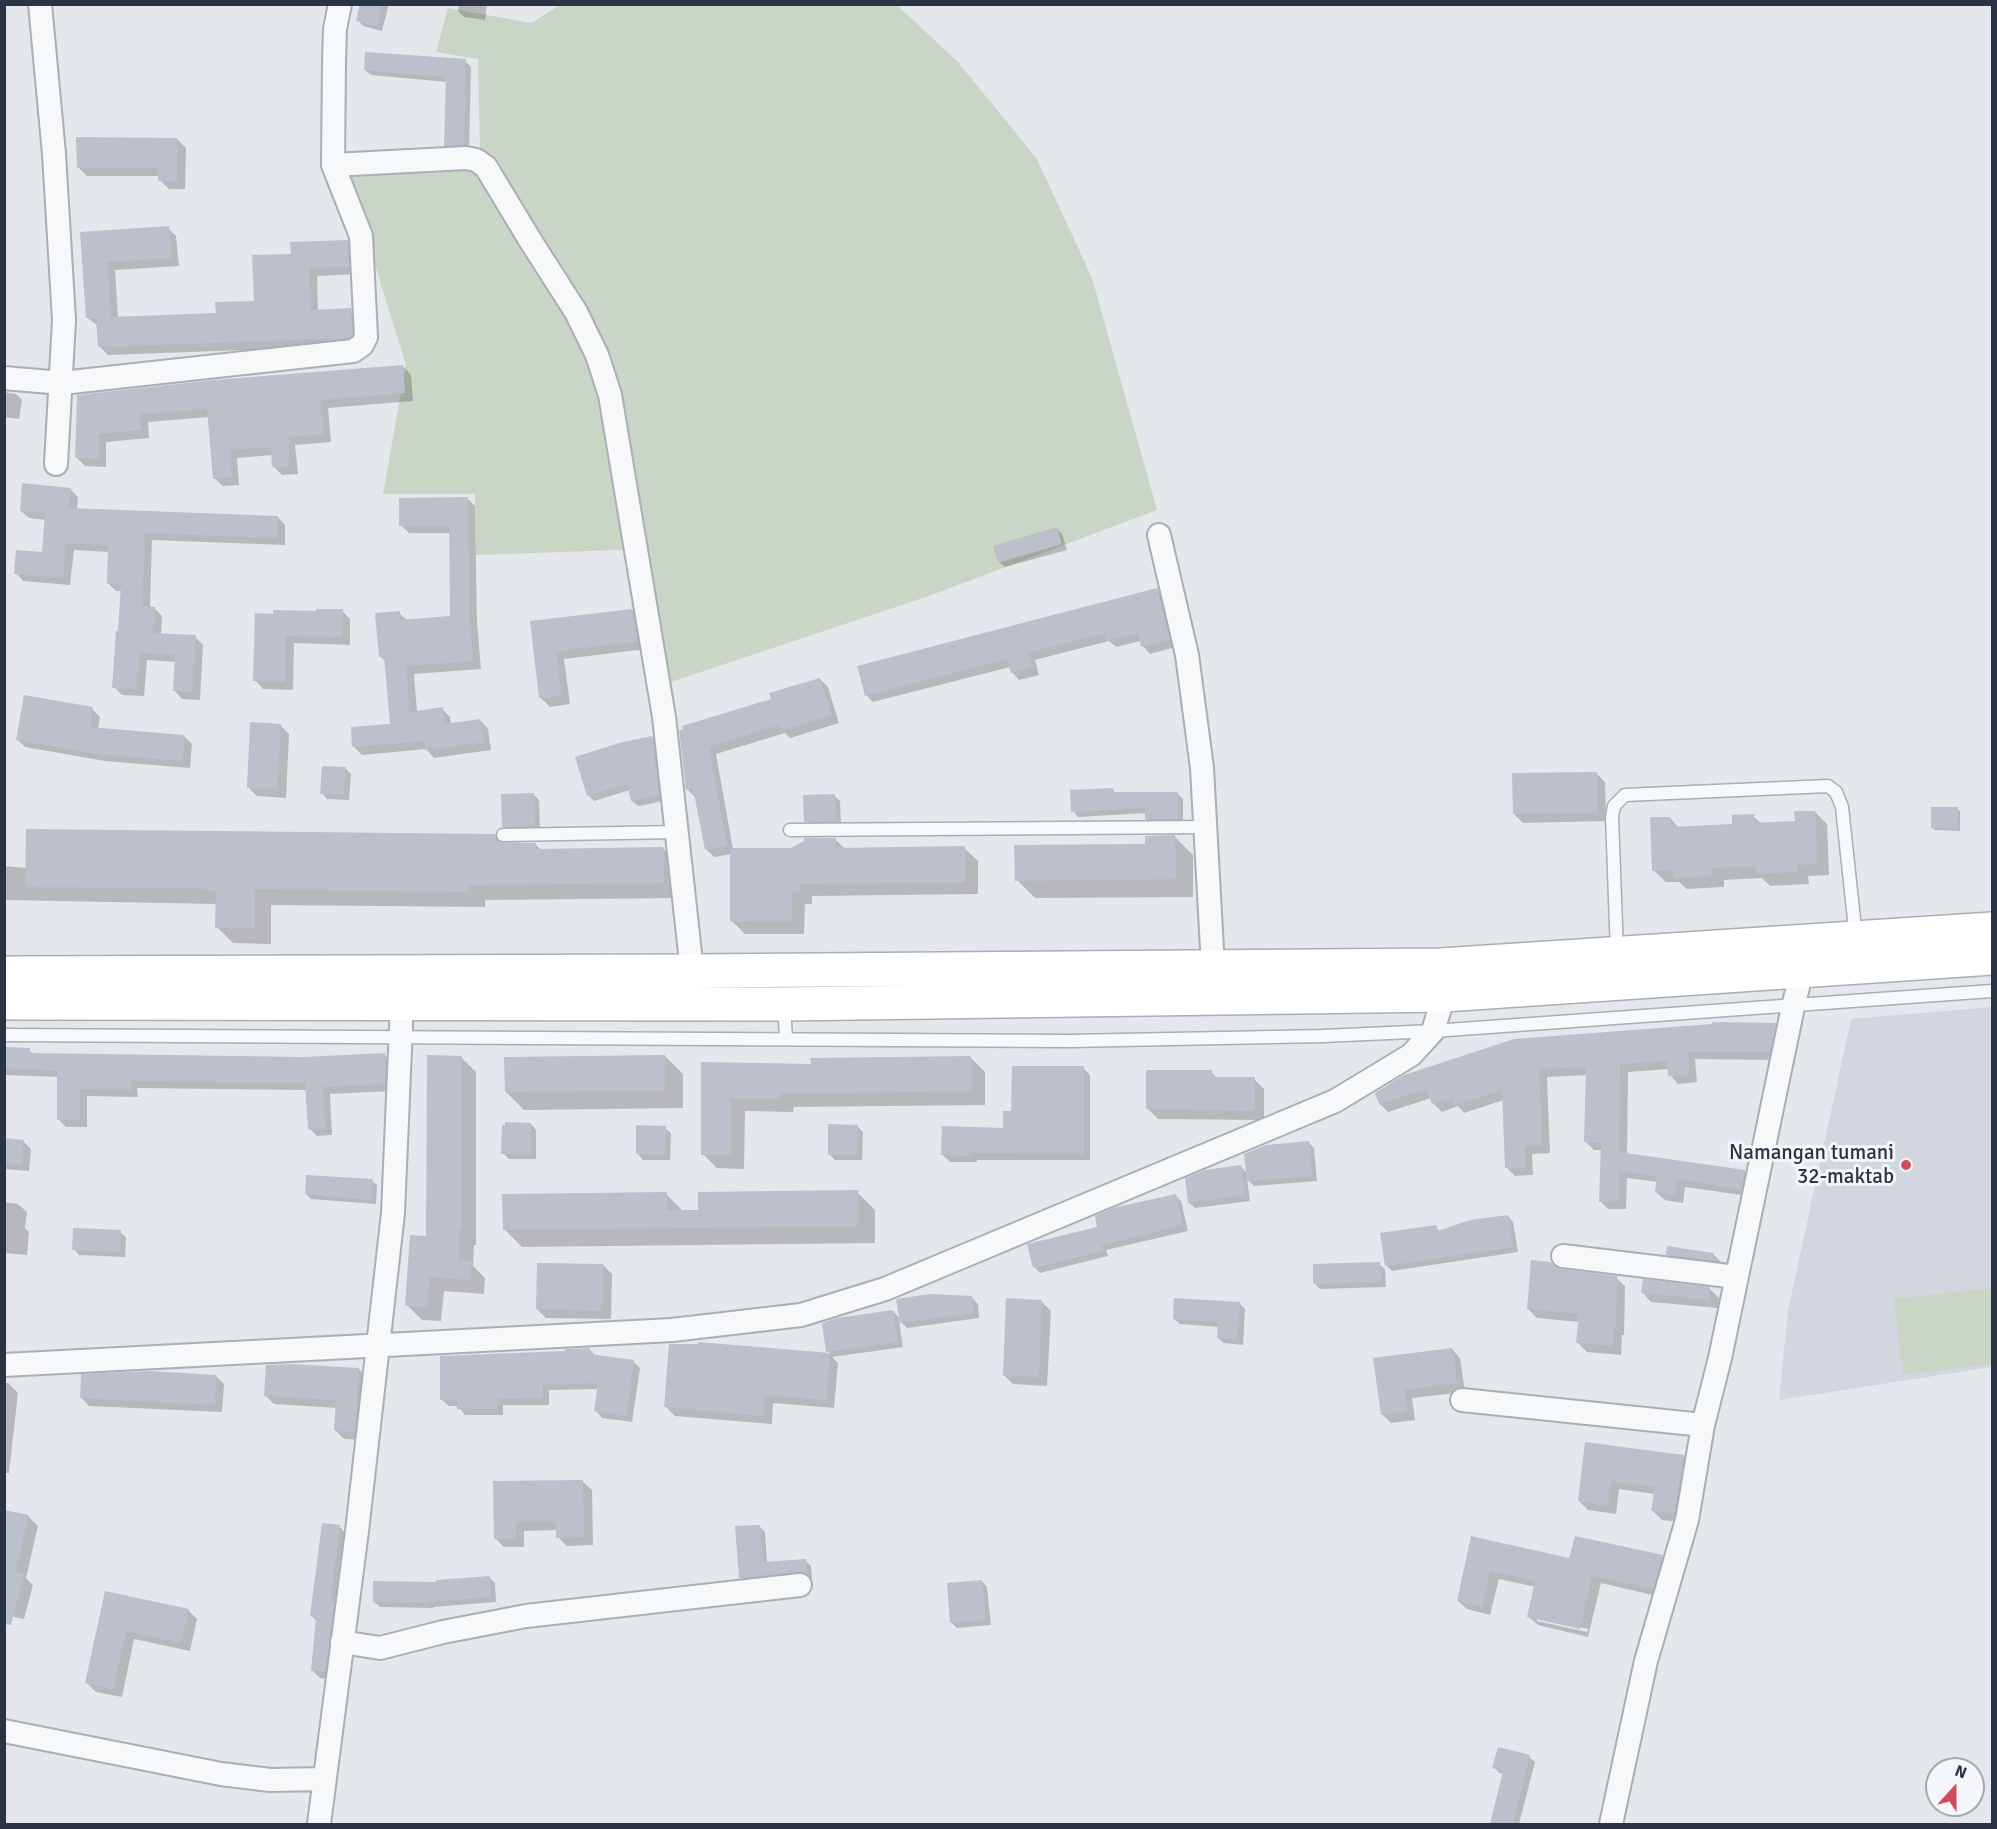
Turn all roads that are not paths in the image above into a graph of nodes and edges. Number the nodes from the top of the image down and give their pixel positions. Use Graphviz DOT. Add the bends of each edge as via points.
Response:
graph roads {
  1 [pos="39,4"];
  2 [pos="340,4"];
  3 [pos="333,165"];
  4 [pos="4,378"];
  5 [pos="62,383"];
  6 [pos="56,464"];
  7 [pos="1159,535"];
  8 [pos="1206,827"];
  9 [pos="790,830"];
  10 [pos="678,832"];
  11 [pos="503,835"];
  12 [pos="1992,929"];
  13 [pos="1856,938"];
  14 [pos="1617,953"];
  15 [pos="1992,958"];
  16 [pos="1213,967"];
  17 [pos="692,971"];
  18 [pos="1802,971"];
  19 [pos="4,973"];
  20 [pos="1443,980"];
  21 [pos="1992,991"];
  22 [pos="4,1003"];
  23 [pos="402,1004"];
  24 [pos="784,1004"];
  25 [pos="1793,1007"];
  26 [pos="1433,1031"];
  27 [pos="4,1035"];
  28 [pos="401,1037"];
  29 [pos="786,1040"];
  30 [pos="1563,1256"];
  31 [pos="1737,1277"];
  32 [pos="378,1347"];
  33 [pos="4,1365"];
  34 [pos="1462,1400"];
  35 [pos="1703,1425"];
  36 [pos="800,1585"];
  37 [pos="342,1642"];
  38 [pos="4,1731"];
  39 [pos="324,1779"];
  40 [pos="319,1824"];
  41 [pos="1611,1824"];
  1 -- 5 [label="street" via="61,258"];
  2 -- 3 [label="street" via="333,62"];
  3 -- 5 [label="street" via="361,236 366,337 362,345 353,351"];
  3 -- 10 [label="street" via="476,160 486,167 576,312 597,355 610,395 664,717"];
  4 -- 5 [label="street"];
  5 -- 6 [label="street"];
  7 -- 8 [label="street" via="1187,655"];
  8 -- 9 [label="lane"];
  8 -- 16 [label="street"];
  10 -- 11 [label="lane"];
  10 -- 17 [label="street"];
  12 -- 13 [label="main road"];
  13 -- 14 [label="main road"];
  13 -- 14 [label="lane" via="1842,807 1836,792 1828,786 1625,795 1614,806 1612,817"];
  14 -- 20 [label="main road"];
  15 -- 18 [label="main road"];
  16 -- 17 [label="main road"];
  16 -- 20 [label="main road"];
  17 -- 19 [label="main road"];
  18 -- 20 [label="main road"];
  18 -- 25 [label="street"];
  20 -- 24 [label="main road"];
  20 -- 26 [label="street"];
  21 -- 25 [label="lane"];
  22 -- 23 [label="main road"];
  23 -- 24 [label="main road"];
  23 -- 28 [label="street"];
  24 -- 29 [label="lane"];
  25 -- 26 [label="lane"];
  25 -- 31 [label="street"];
  26 -- 29 [label="lane" via="1070,1041"];
  26 -- 32 [label="street" via="1411,1055 1335,1101 885,1289 801,1315 672,1330"];
  27 -- 28 [label="lane"];
  28 -- 29 [label="lane"];
  28 -- 32 [label="street" via="393,1213"];
  30 -- 31 [label="street"];
  31 -- 35 [label="street"];
  32 -- 33 [label="street"];
  32 -- 37 [label="street"];
  34 -- 35 [label="street"];
  35 -- 41 [label="street" via="1687,1520 1646,1660"];
  36 -- 37 [label="street" via="526,1616 380,1648"];
  37 -- 39 [label="street"];
  38 -- 39 [label="street" via="221,1774 270,1780"];
  39 -- 40 [label="street"];
}
